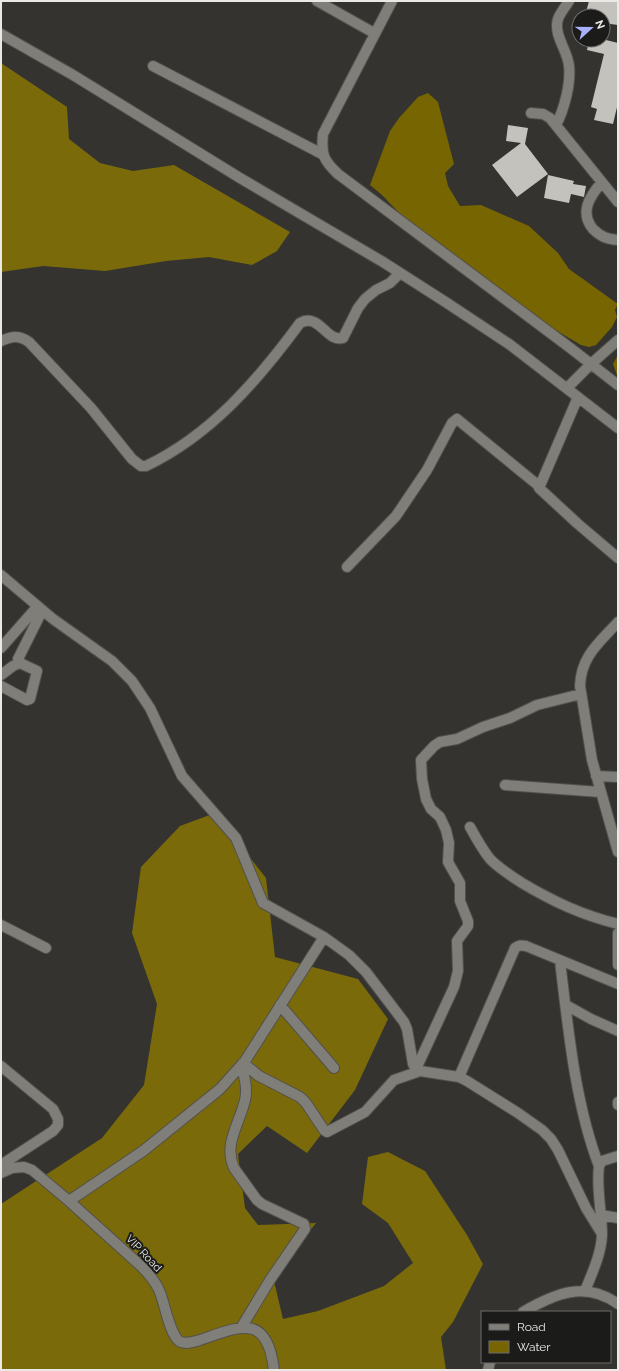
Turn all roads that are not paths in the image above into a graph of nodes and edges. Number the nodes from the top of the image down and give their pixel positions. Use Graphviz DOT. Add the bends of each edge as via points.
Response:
graph roads {
  1 [pos="317,1"];
  2 [pos="392,1"];
  3 [pos="569,1"];
  4 [pos="1,34"];
  5 [pos="374,34"];
  6 [pos="153,66"];
  7 [pos="531,113"];
  8 [pos="556,125"];
  9 [pos="322,154"];
  10 [pos="602,182"];
  11 [pos="618,202"];
  12 [pos="618,240"];
  13 [pos="400,273"];
  14 [pos="618,340"];
  15 [pos="1,341"];
  16 [pos="591,364"];
  17 [pos="618,385"];
  18 [pos="567,388"];
  19 [pos="578,397"];
  20 [pos="618,428"];
  21 [pos="539,486"];
  22 [pos="618,558"];
  23 [pos="347,567"];
  24 [pos="1,575"];
  25 [pos="40,609"];
  26 [pos="618,622"];
  27 [pos="1,648"];
  28 [pos="20,663"];
  29 [pos="1,675"];
  30 [pos="1,686"];
  31 [pos="581,694"];
  32 [pos="596,776"];
  33 [pos="618,777"];
  34 [pos="505,785"];
  35 [pos="600,792"];
  36 [pos="470,828"];
  37 [pos="618,852"];
  38 [pos="618,924"];
  39 [pos="1,925"];
  40 [pos="618,933"];
  41 [pos="324,937"];
  42 [pos="46,948"];
  43 [pos="560,961"];
  44 [pos="618,965"];
  45 [pos="618,984"];
  46 [pos="280,1005"];
  47 [pos="566,1005"];
  48 [pos="618,1031"];
  49 [pos="242,1065"];
  50 [pos="1,1066"];
  51 [pos="334,1068"];
  52 [pos="418,1070"];
  53 [pos="459,1077"];
  54 [pos="618,1156"];
  55 [pos="599,1166"];
  56 [pos="3,1172"];
  57 [pos="69,1201"];
  58 [pos="601,1214"];
  59 [pos="618,1218"];
  60 [pos="602,1234"];
  61 [pos="585,1292"];
  62 [pos="618,1304"];
  63 [pos="525,1311"];
  64 [pos="241,1328"];
  65 [pos="274,1370"];
  1 -- 5 [label="street"];
  2 -- 5 [label="street"];
  3 -- 8 [label="street" via="558,18 557,26 570,68 562,114"];
  4 -- 13 [label="street"];
  5 -- 9 [label="street" via="323,134"];
  6 -- 9 [label="street"];
  7 -- 8 [label="street" via="546,116"];
  8 -- 10 [label="street"];
  9 -- 16 [label="street" via="328,165 338,174"];
  10 -- 11 [label="street"];
  10 -- 12 [label="street" via="592,193 586,214 590,225 602,236"];
  13 -- 15 [label="street" via="390,283 365,299 343,338 339,340 313,322 304,320 300,323 273,359 203,431 146,466 141,466 132,459 91,408 29,342 19,336"];
  13 -- 18 [label="street" via="509,344"];
  14 -- 16 [label="street"];
  16 -- 17 [label="street"];
  16 -- 18 [label="street"];
  18 -- 19 [label="street"];
  19 -- 20 [label="street"];
  19 -- 21 [label="street"];
  21 -- 22 [label="street" via="541,491"];
  21 -- 23 [label="street" via="457,419 452,423 396,516"];
  24 -- 25 [label="street"];
  25 -- 27 [label="street"];
  25 -- 28 [label="street" via="18,659"];
  25 -- 41 [label="street" via="112,661 132,681 150,708 182,776 236,838 263,903"];
  26 -- 31 [label="street" via="586,659 580,676"];
  28 -- 29 [label="street"];
  28 -- 30 [label="street" via="37,671 30,699 27,700"];
  31 -- 32 [label="street"];
  31 -- 52 [label="street" via="537,705 457,739 440,742 421,760 426,799 431,809 443,821 446,830 449,843 448,862 460,883 460,900 468,926 457,941 458,971 454,987"];
  32 -- 33 [label="street"];
  32 -- 35 [label="street"];
  34 -- 35 [label="street"];
  35 -- 37 [label="street"];
  36 -- 38 [label="street" via="491,859 515,878 570,909"];
  39 -- 42 [label="street"];
  40 -- 44 [label="street"];
  41 -- 46 [label="street"];
  41 -- 52 [label="street" via="357,962 399,1014 407,1029 413,1064"];
  43 -- 45 [label="street"];
  43 -- 47 [label="street"];
  43 -- 53 [label="street" via="522,945 515,948"];
  46 -- 49 [label="street"];
  46 -- 51 [label="street"];
  47 -- 48 [label="street"];
  47 -- 55 [label="street" via="579,1094"];
  49 -- 52 [label="street" via="300,1097 327,1132 365,1112 394,1080"];
  49 -- 57 [label="street" via="220,1089 143,1151"];
  49 -- 64 [label="street" via="246,1098 230,1149 232,1163 257,1200 304,1224 305,1229"];
  50 -- 56 [label="street" via="53,1109 58,1119 58,1125 53,1131 4,1163"];
  52 -- 53 [label="street"];
  53 -- 60 [label="street" via="501,1101 551,1139"];
  54 -- 55 [label="street" via="602,1161"];
  55 -- 58 [label="street"];
  56 -- 57 [label="street, VIP Road" via="24,1167 32,1170"];
  57 -- 64 [label="street, VIP Road" via="151,1276 160,1290 175,1337 180,1342 184,1344"];
  58 -- 59 [label="street"];
  58 -- 60 [label="street"];
  60 -- 61 [label="street" via="596,1265"];
  61 -- 62 [label="street" via="600,1294"];
  61 -- 63 [label="street" via="572,1291 554,1296"];
  64 -- 65 [label="street, VIP Road" via="254,1328 261,1333 268,1344"];
}
